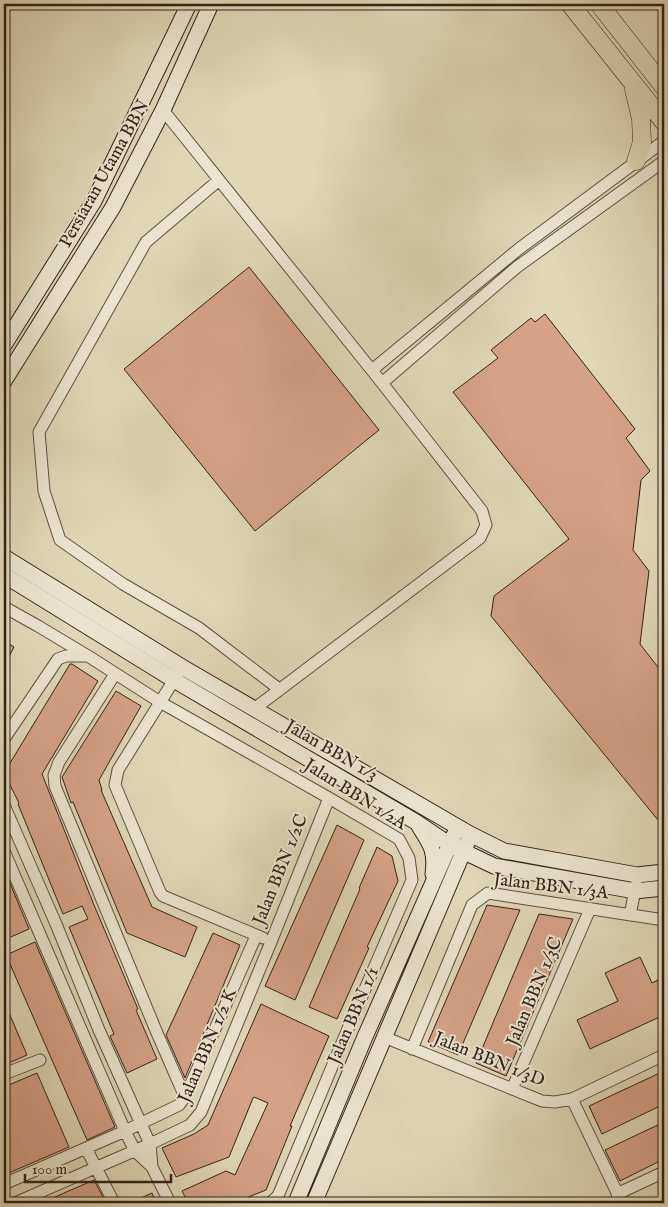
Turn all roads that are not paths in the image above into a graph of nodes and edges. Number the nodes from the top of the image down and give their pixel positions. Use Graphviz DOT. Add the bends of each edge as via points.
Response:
graph roads {
  1 [pos="189,4"];
  2 [pos="211,4"];
  3 [pos="570,4"];
  4 [pos="599,4"];
  5 [pos="632,82"];
  6 [pos="664,87"];
  7 [pos="163,110"];
  8 [pos="664,122"];
  9 [pos="664,141"];
  10 [pos="664,161"];
  11 [pos="642,167"];
  12 [pos="664,173"];
  13 [pos="219,180"];
  14 [pos="4,345"];
  15 [pos="372,370"];
  16 [pos="4,381"];
  17 [pos="382,383"];
  18 [pos="4,557"];
  19 [pos="4,575"];
  20 [pos="4,608"];
  21 [pos="50,633"];
  22 [pos="88,656"];
  23 [pos="58,659"];
  24 [pos="182,667"];
  25 [pos="115,674"];
  26 [pos="174,680"];
  27 [pos="279,689"];
  28 [pos="160,702"];
  29 [pos="254,709"];
  30 [pos="4,739"];
  31 [pos="285,746"];
  32 [pos="329,798"];
  33 [pos="4,805"];
  34 [pos="416,822"];
  35 [pos="457,826"];
  36 [pos="470,834"];
  37 [pos="457,848"];
  38 [pos="4,851"];
  39 [pos="494,866"];
  40 [pos="664,872"];
  41 [pos="453,876"];
  42 [pos="637,876"];
  43 [pos="432,886"];
  44 [pos="664,888"];
  45 [pos="635,892"];
  46 [pos="590,909"];
  47 [pos="630,915"];
  48 [pos="664,920"];
  49 [pos="256,936"];
  50 [pos="271,942"];
  51 [pos="347,1032"];
  52 [pos="384,1037"];
  53 [pos="364,1039"];
  54 [pos="412,1048"];
  55 [pos="664,1056"];
  56 [pos="40,1060"];
  57 [pos="4,1074"];
  58 [pos="512,1089"];
  59 [pos="185,1096"];
  60 [pos="572,1099"];
  61 [pos="140,1123"];
  62 [pos="125,1131"];
  63 [pos="150,1144"];
  64 [pos="86,1148"];
  65 [pos="135,1151"];
  66 [pos="95,1167"];
  67 [pos="152,1167"];
  68 [pos="664,1172"];
  69 [pos="4,1184"];
  70 [pos="4,1199"];
  71 [pos="619,1199"];
  72 [pos="6,1203"];
  73 [pos="16,1203"];
  74 [pos="114,1203"];
  75 [pos="170,1203"];
  76 [pos="270,1203"];
  77 [pos="295,1203"];
  78 [pos="314,1203"];
  1 -- 14 [label="street, Persiaran Utama BBN" via="94,201"];
  2 -- 7 [label="street, Persiaran Utama BBN"];
  3 -- 5 [label="main road"];
  4 -- 6 [label="main road"];
  5 -- 8 [label="main road"];
  5 -- 11 [label="main road" via="641,119"];
  7 -- 13 [label="street"];
  7 -- 16 [label="street, Persiaran Utama BBN" via="113,207"];
  9 -- 11 [label="street"];
  10 -- 11 [label="street"];
  11 -- 12 [label="street"];
  11 -- 15 [label="street" via="520,248"];
  11 -- 17 [label="street" via="516,267"];
  13 -- 15 [label="street"];
  13 -- 27 [label="street" via="146,242 39,432 44,491 60,540 123,584 199,628"];
  15 -- 17 [label="street"];
  17 -- 27 [label="street" via="482,511 486,524 480,538"];
  18 -- 24 [label="street, Jalan BBN 1/3"];
  19 -- 26 [label="street, Jalan BBN 1/3"];
  20 -- 21 [label="street, Jalan BBN 1/2A"];
  21 -- 22 [label="street, Jalan BBN 1/2A"];
  21 -- 23 [label="street"];
  22 -- 23 [label="street"];
  22 -- 25 [label="street, Jalan BBN 1/2A"];
  23 -- 30 [label="street"];
  24 -- 26 [label="street, Jalan BBN 1/2C"];
  24 -- 29 [label="street, Jalan BBN 1/3"];
  25 -- 28 [label="street, Jalan BBN 1/2A"];
  25 -- 59 [label="street" via="59,762 54,775 55,786"];
  26 -- 28 [label="street, Jalan BBN 1/2C"];
  26 -- 31 [label="street, Jalan BBN 1/3"];
  27 -- 29 [label="street"];
  28 -- 32 [label="street, Jalan BBN 1/2A"];
  28 -- 49 [label="street, Jalan BBN 1/2C" via="118,770 115,785 121,800 160,892"];
  29 -- 31 [label="street" via="256,720"];
  29 -- 35 [label="street, Jalan BBN 1/3"];
  31 -- 34 [label="street, Jalan BBN 1/3"];
  32 -- 50 [label="street, Jalan BBN 1/2C"];
  32 -- 51 [label="street, Jalan BBN 1/2A" via="399,839 409,858 412,880"];
  33 -- 61 [label="street"];
  34 -- 37 [label="street, Jalan BBN 1/3"];
  34 -- 43 [label="street" via="435,858"];
  35 -- 36 [label="street, Jalan BBN 1/3"];
  35 -- 37 [label="street"];
  36 -- 37 [label="street"];
  36 -- 42 [label="street, Jalan BBN 1/3" via="504,850"];
  37 -- 39 [label="street, Jalan BBN 1/3"];
  37 -- 41 [label="street, Jalan BBN 1/1"];
  37 -- 43 [label="street, Jalan BBN 1/1"];
  38 -- 62 [label="street"];
  39 -- 41 [label="street" via="464,870"];
  39 -- 45 [label="street, Jalan BBN 1/3"];
  40 -- 42 [label="street, Jalan BBN 1/3"];
  41 -- 52 [label="street, Jalan BBN 1/1"];
  42 -- 45 [label="street"];
  43 -- 53 [label="street, Jalan BBN 1/1"];
  44 -- 45 [label="street, Jalan BBN 1/3"];
  45 -- 47 [label="street"];
  46 -- 47 [label="street, Jalan BBN 1/3A"];
  46 -- 54 [label="street, Jalan BBN 1/3A" via="488,893 472,905"];
  46 -- 58 [label="street, Jalan BBN 1/3C"];
  47 -- 48 [label="street, Jalan BBN 1/3A"];
  49 -- 50 [label="street, Jalan BBN 1/2C"];
  49 -- 59 [label="street, Jalan BBN 1/2 K"];
  50 -- 63 [label="street, Jalan BBN 1/2 K" via="201,1112 190,1125"];
  51 -- 53 [label="street"];
  51 -- 76 [label="street, Jalan BBN 1/2A" via="278,1196"];
  52 -- 54 [label="street, Jalan BBN 1/3D"];
  52 -- 78 [label="street, Jalan BBN 1/1"];
  53 -- 77 [label="street, Jalan BBN 1/1"];
  54 -- 58 [label="street, Jalan BBN 1/3D"];
  55 -- 60 [label="street, Jalan BBN 1/3D"];
  56 -- 57 [label="street"];
  58 -- 60 [label="street, Jalan BBN 1/3D" via="542,1101"];
  59 -- 61 [label="street, Jalan BBN 1/2 K" via="179,1105"];
  60 -- 71 [label="street"];
  61 -- 62 [label="street, Jalan BBN 1/2 K"];
  61 -- 63 [label="street"];
  62 -- 64 [label="street, Jalan BBN 1/2 K"];
  62 -- 65 [label="street"];
  63 -- 65 [label="street, Jalan BBN 1/2 K"];
  63 -- 67 [label="street"];
  64 -- 66 [label="street"];
  64 -- 69 [label="street, Jalan BBN 1/2 K"];
  65 -- 66 [label="street, Jalan BBN 1/2 K"];
  65 -- 67 [label="street"];
  66 -- 73 [label="street, Jalan BBN 1/2 K"];
  66 -- 74 [label="street"];
  67 -- 75 [label="street"];
  68 -- 71 [label="street"];
  70 -- 72 [label="street"];
}
